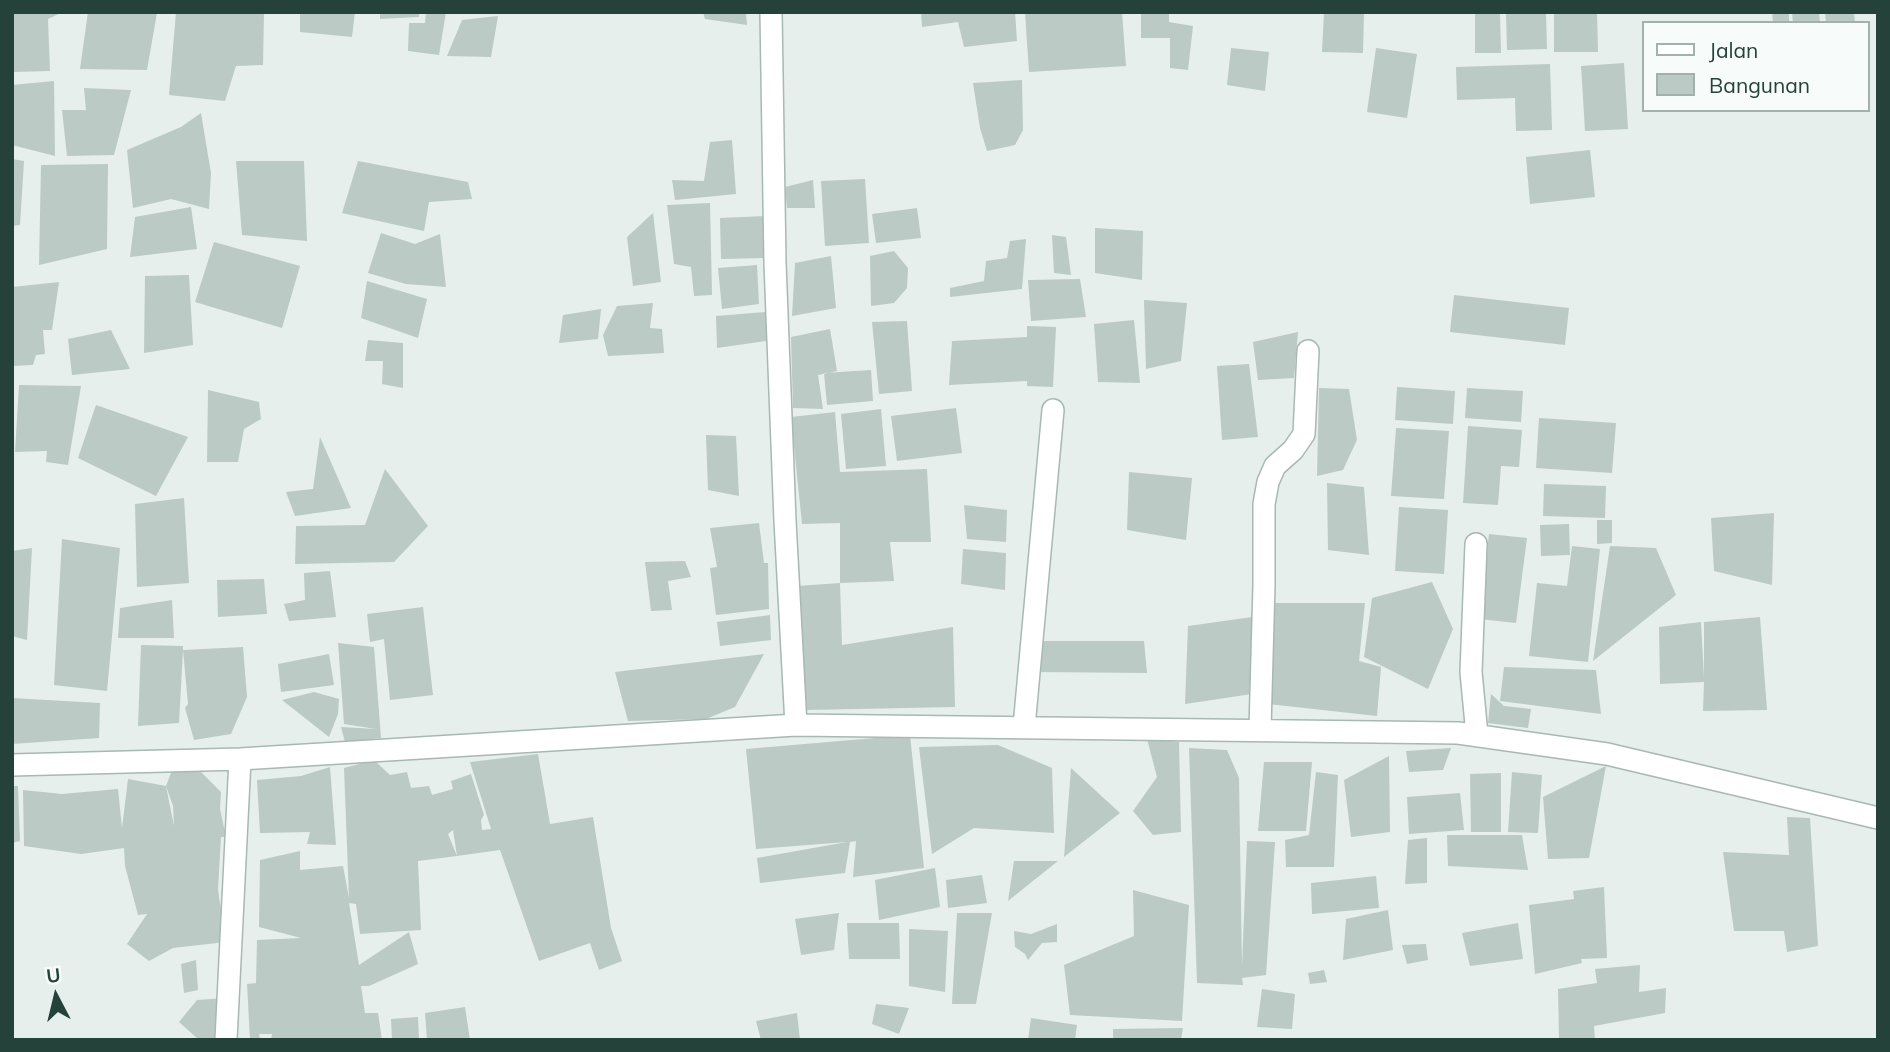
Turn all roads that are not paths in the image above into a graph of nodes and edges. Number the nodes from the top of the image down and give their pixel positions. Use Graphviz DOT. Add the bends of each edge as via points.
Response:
graph roads {
  1 [pos="771,12"];
  2 [pos="1308,351"];
  3 [pos="1052,410"];
  4 [pos="1476,544"];
  5 [pos="796,724"];
  6 [pos="1024,727"];
  7 [pos="1260,729"];
  8 [pos="1477,735"];
  9 [pos="240,759"];
  10 [pos="12,765"];
  11 [pos="1878,818"];
  12 [pos="226,1040"];
  1 -- 5 [label="street" via="775,263"];
  2 -- 7 [label="street" via="1304,434 1275,466 1264,504"];
  3 -- 6 [label="street"];
  4 -- 8 [label="street" via="1471,672"];
  5 -- 6 [label="street"];
  5 -- 9 [label="street"];
  6 -- 7 [label="street"];
  7 -- 8 [label="street"];
  8 -- 11 [label="street" via="1606,754"];
  9 -- 10 [label="street"];
  9 -- 12 [label="street"];
}
